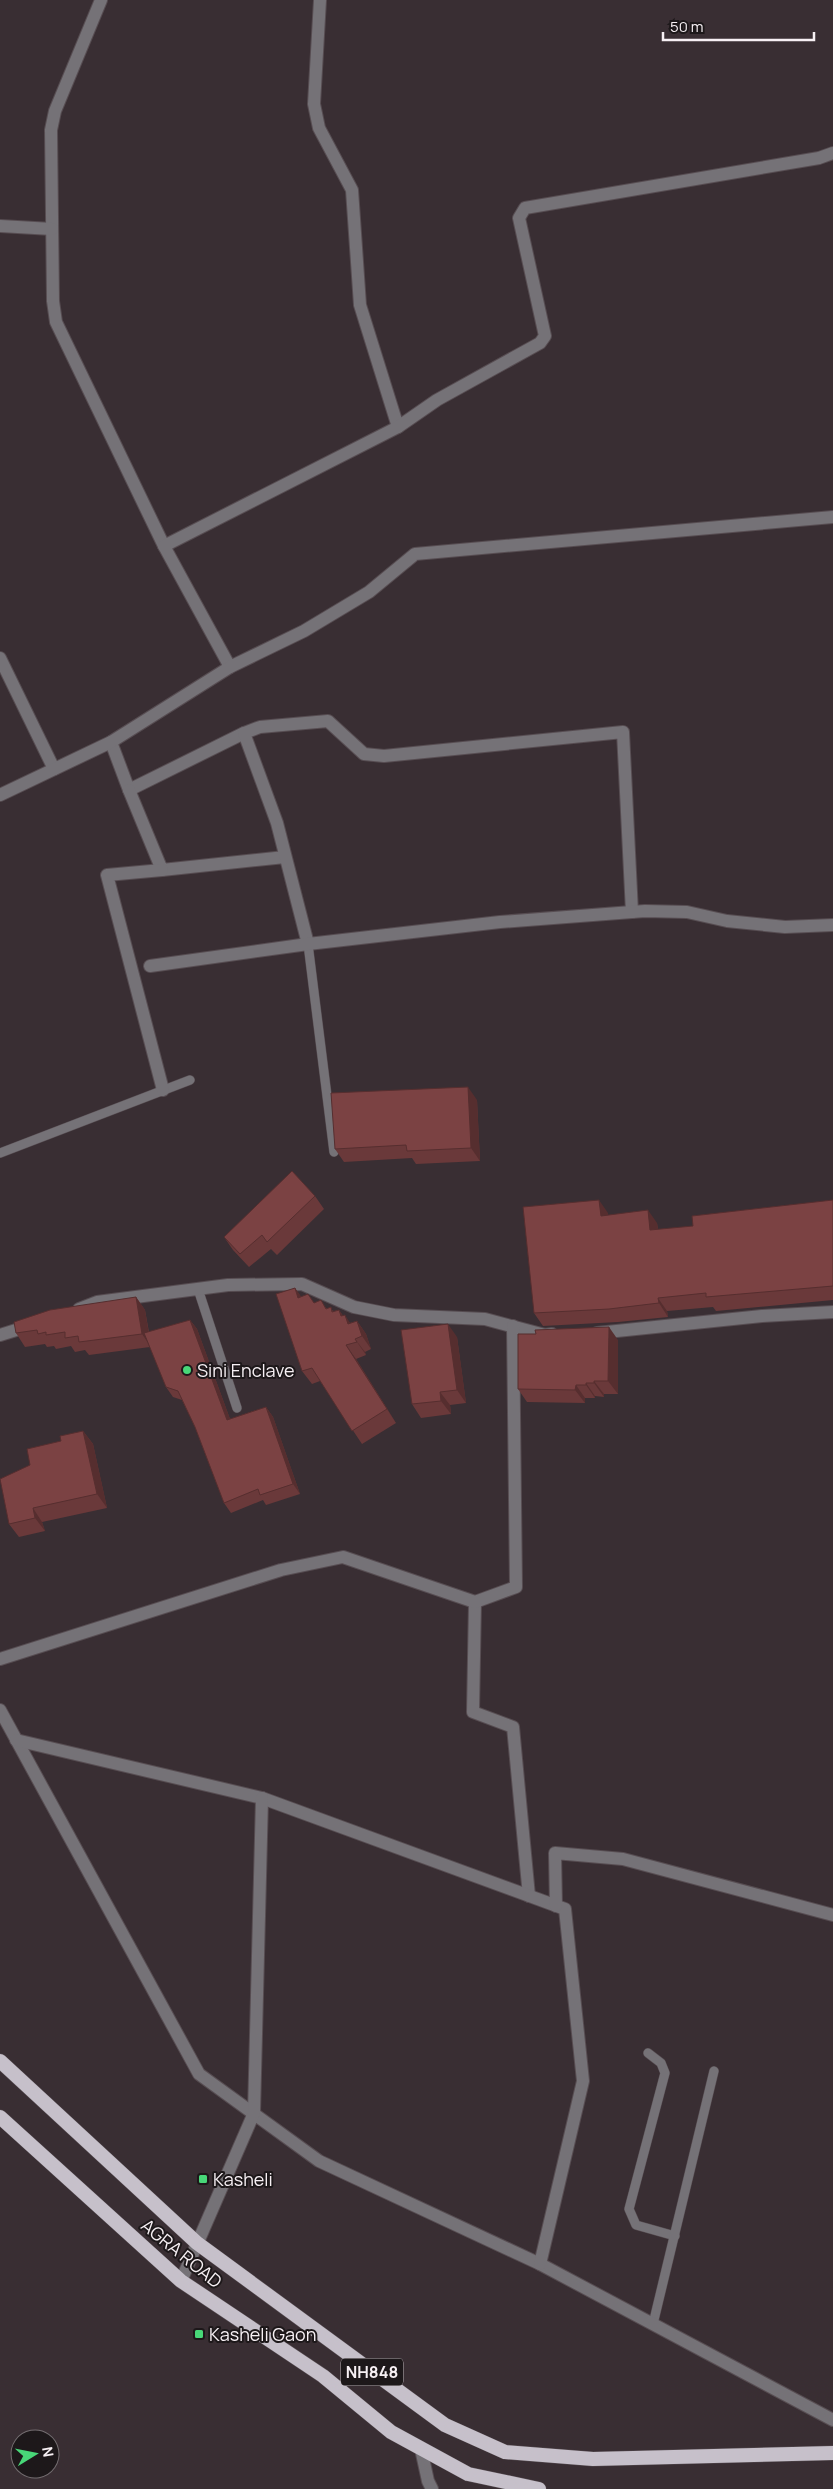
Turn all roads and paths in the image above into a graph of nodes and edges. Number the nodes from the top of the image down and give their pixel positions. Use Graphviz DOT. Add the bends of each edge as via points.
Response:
graph roads {
  1 [pos="101,0"];
  2 [pos="320,0"];
  3 [pos="833,152"];
  4 [pos="0,226"];
  5 [pos="52,229"];
  6 [pos="398,427"];
  7 [pos="833,517"];
  8 [pos="164,546"];
  9 [pos="0,658"];
  10 [pos="230,667"];
  11 [pos="244,734"];
  12 [pos="111,742"];
  13 [pos="54,769"];
  14 [pos="130,790"];
  15 [pos="0,795"];
  16 [pos="286,857"];
  17 [pos="162,870"];
  18 [pos="632,912"];
  19 [pos="833,925"];
  20 [pos="308,944"];
  21 [pos="150,966"];
  22 [pos="190,1080"];
  23 [pos="163,1090"];
  24 [pos="334,1152"];
  25 [pos="0,1153"];
  26 [pos="198,1289"];
  27 [pos="71,1311"];
  28 [pos="833,1312"];
  29 [pos="44,1320"];
  30 [pos="514,1326"];
  31 [pos="564,1334"];
  32 [pos="583,1334"];
  33 [pos="0,1335"];
  34 [pos="237,1408"];
  35 [pos="475,1602"];
  36 [pos="0,1659"];
  37 [pos="0,1710"];
  38 [pos="16,1740"];
  39 [pos="262,1798"];
  40 [pos="529,1896"];
  41 [pos="556,1906"];
  42 [pos="833,1914"];
  43 [pos="648,2053"];
  44 [pos="0,2061"];
  45 [pos="714,2071"];
  46 [pos="254,2112"];
  47 [pos="0,2118"];
  48 [pos="674,2236"];
  49 [pos="197,2244"];
  50 [pos="540,2264"];
  51 [pos="181,2282"];
  52 [pos="653,2324"];
  53 [pos="833,2420"];
  54 [pos="421,2449"];
  55 [pos="833,2452"];
  56 [pos="432,2489"];
  57 [pos="539,2489"];
  1 -- 5 [label="street" via="50,130"];
  2 -- 6 [label="street" via="314,104 319,128 352,190 360,305"];
  3 -- 6 [label="street" via="819,158 525,208 519,218 545,336 540,343 437,400"];
  4 -- 5 [label="street"];
  5 -- 8 [label="street" via="56,322"];
  6 -- 8 [label="street"];
  7 -- 10 [label="street" via="415,554 369,592 304,631"];
  8 -- 10 [label="street"];
  9 -- 13 [label="street"];
  10 -- 12 [label="street"];
  11 -- 14 [label="street"];
  11 -- 16 [label="street"];
  11 -- 18 [label="street" via="260,727 328,721 364,754 384,756 623,732"];
  12 -- 13 [label="street"];
  12 -- 14 [label="street"];
  13 -- 15 [label="street"];
  14 -- 17 [label="street"];
  16 -- 17 [label="street"];
  16 -- 20 [label="street"];
  17 -- 23 [label="street" via="107,875"];
  18 -- 19 [label="street" via="687,912 727,921 785,927"];
  18 -- 20 [label="street" via="500,922"];
  20 -- 21 [label="street"];
  20 -- 24 [label="lane"];
  22 -- 23 [label="lane"];
  23 -- 25 [label="lane"];
  26 -- 27 [label="street" via="97,1302"];
  26 -- 30 [label="street" via="228,1285 302,1284 354,1307 394,1315 485,1319"];
  26 -- 34 [label="lane"];
  28 -- 32 [label="street"];
  29 -- 33 [label="street"];
  30 -- 31 [label="street" via="545,1335"];
  30 -- 35 [label="street" via="516,1587"];
  35 -- 36 [label="street" via="343,1557 281,1570"];
  35 -- 40 [label="street" via="473,1712 513,1727"];
  37 -- 38 [label="street"];
  38 -- 39 [label="street"];
  38 -- 46 [label="street" via="199,2074"];
  39 -- 40 [label="street"];
  39 -- 46 [label="street"];
  40 -- 41 [label="street"];
  41 -- 42 [label="street" via="555,1853 623,1859"];
  41 -- 50 [label="street" via="565,1909 583,2081"];
  43 -- 48 [label="lane" via="661,2063 665,2073 629,2208 636,2225"];
  44 -- 49 [label="highway, NH848"];
  45 -- 48 [label="lane"];
  46 -- 49 [label="street"];
  46 -- 50 [label="street" via="318,2161"];
  47 -- 51 [label="highway, AGRA ROAD / NH848"];
  48 -- 52 [label="lane"];
  49 -- 51 [label="street"];
  49 -- 55 [label="highway, NH848" via="445,2425 505,2452 592,2459"];
  50 -- 52 [label="street"];
  51 -- 54 [label="highway, AGRA ROAD / NH848" via="323,2376 391,2432"];
  52 -- 53 [label="street"];
  54 -- 56 [label="street"];
  54 -- 57 [label="highway, AGRA ROAD / NH848" via="468,2474"];
}
